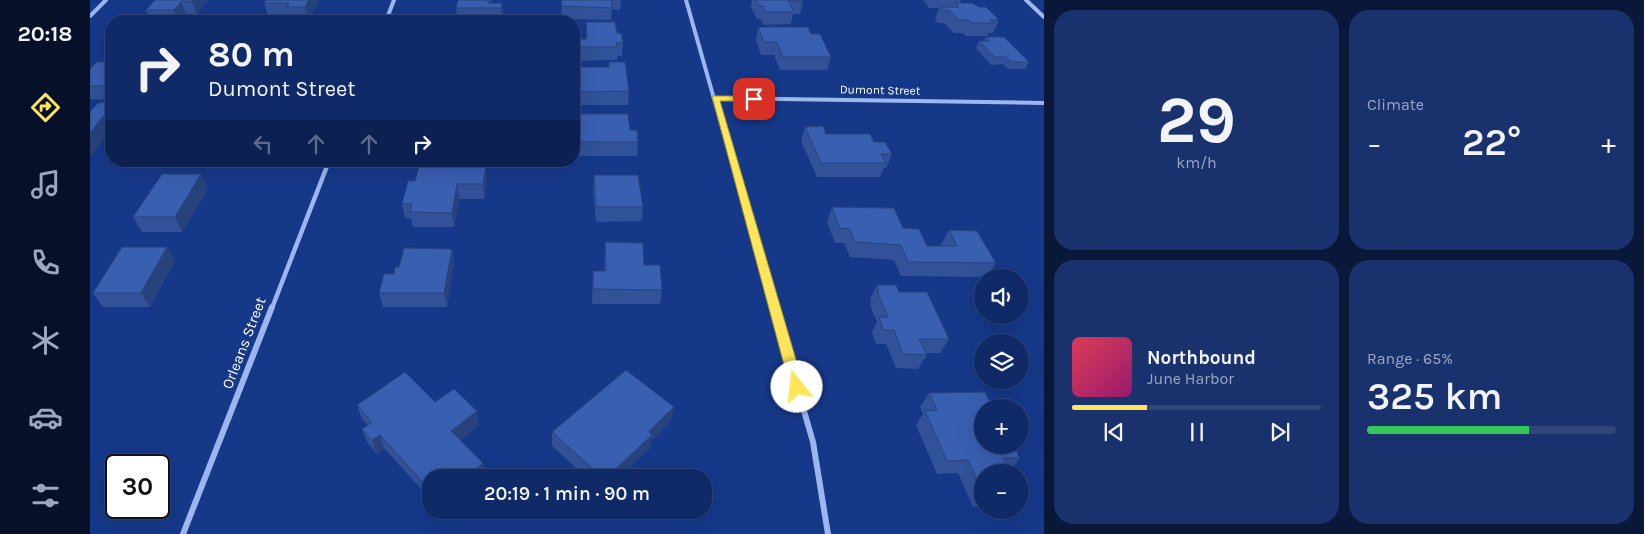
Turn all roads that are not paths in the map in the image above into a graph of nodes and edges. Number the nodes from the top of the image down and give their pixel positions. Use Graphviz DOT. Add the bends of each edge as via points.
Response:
graph roads {
  1 [pos="106,0"];
  2 [pos="394,0"];
  3 [pos="686,0"];
  4 [pos="1026,0"];
  5 [pos="388,15"];
  6 [pos="90,16"];
  7 [pos="1044,17"];
  8 [pos="715,98"];
  9 [pos="1044,103"];
  10 [pos="327,167"];
  11 [pos="183,534"];
  12 [pos="828,534"];
  1 -- 6 [label="street"];
  2 -- 5 [label="street"];
  3 -- 8 [label="street"];
  4 -- 7 [label="street"];
  8 -- 9 [label="street, Dumont Street"];
  8 -- 12 [label="street" via="813,442"];
  10 -- 11 [label="street, Orleans Street"];
}
